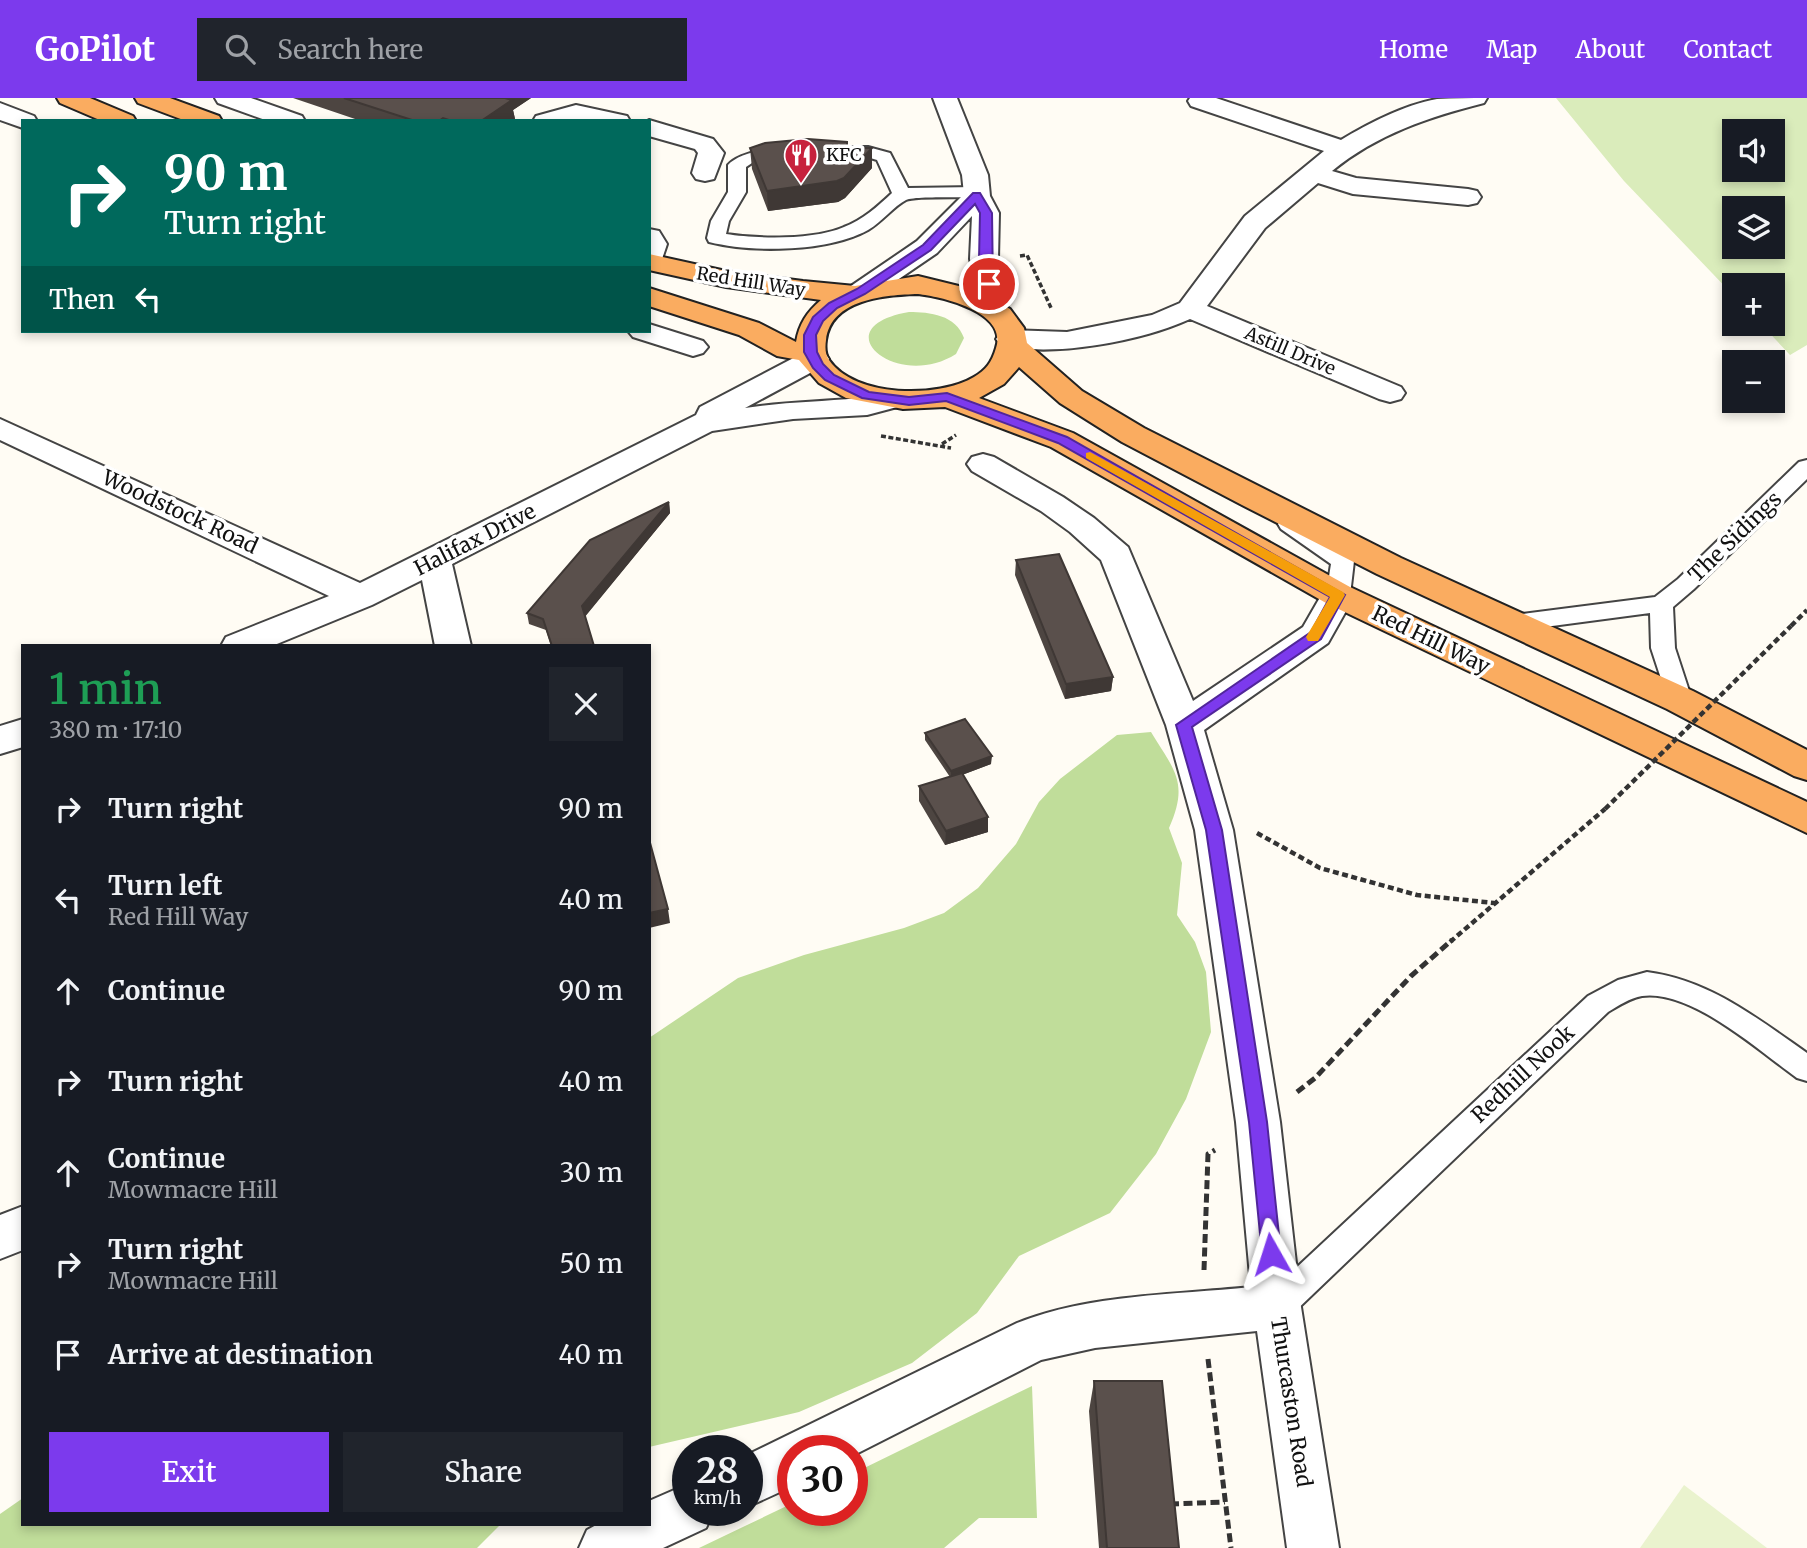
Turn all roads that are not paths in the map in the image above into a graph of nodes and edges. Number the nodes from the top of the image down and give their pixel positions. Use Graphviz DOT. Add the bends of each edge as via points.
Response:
graph roads {
  1 [pos="69,98"];
  2 [pos="146,98"];
  3 [pos="227,98"];
  4 [pos="945,98"];
  5 [pos="1475,98"];
  6 [pos="1200,101"];
  7 [pos="1436,102"];
  8 [pos="0,111"];
  9 [pos="202,114"];
  10 [pos="21,119"];
  11 [pos="119,119"];
  12 [pos="287,119"];
  13 [pos="553,119"];
  14 [pos="608,119"];
  15 [pos="651,129"];
  16 [pos="1343,149"];
  17 [pos="705,173"];
  18 [pos="1312,173"];
  19 [pos="902,194"];
  20 [pos="976,194"];
  21 [pos="1468,197"];
  22 [pos="651,263"];
  23 [pos="858,293"];
  24 [pos="651,298"];
  25 [pos="1190,309"];
  26 [pos="995,311"];
  27 [pos="1113,331"];
  28 [pos="649,333"];
  29 [pos="1011,342"];
  30 [pos="692,347"];
  31 [pos="812,356"];
  32 [pos="1390,393"];
  33 [pos="947,397"];
  34 [pos="890,400"];
  35 [pos="706,422"];
  36 [pos="0,428"];
  37 [pos="984,464"];
  38 [pos="1807,467"];
  39 [pos="1253,498"];
  40 [pos="435,561"];
  41 [pos="1338,595"];
  42 [pos="360,597"];
  43 [pos="1661,604"];
  44 [pos="1514,623"];
  45 [pos="243,644"];
  46 [pos="453,644"];
  47 [pos="1680,699"];
  48 [pos="1184,725"];
  49 [pos="21,733"];
  50 [pos="0,741"];
  51 [pos="1807,766"];
  52 [pos="1807,820"];
  53 [pos="1807,1069"];
  54 [pos="21,1228"];
  55 [pos="0,1238"];
  56 [pos="1277,1307"];
  57 [pos="841,1435"];
  58 [pos="672,1517"];
  59 [pos="605,1548"];
  60 [pos="1313,1548"];
  1 -- 11 [label="highway"];
  2 -- 9 [label="highway"];
  3 -- 12 [label="street"];
  4 -- 20 [label="street" via="975,175"];
  5 -- 7 [label="street"];
  6 -- 16 [label="street"];
  7 -- 16 [label="street"];
  8 -- 10 [label="street"];
  13 -- 14 [label="street" via="576,113"];
  15 -- 17 [label="street" via="704,144 711,153"];
  16 -- 18 [label="street"];
  18 -- 21 [label="street" via="1353,186"];
  18 -- 25 [label="street" via="1255,222"];
  19 -- 19 [label="lane" via="884,157 868,152 747,158 737,165 737,192 716,238 758,243 836,237 879,217"];
  19 -- 20 [label="lane"];
  20 -- 23 [label="street" via="927,247"];
  20 -- 26 [label="street" via="986,213 985,260"];
  22 -- 23 [label="highway, Red Hill Way" via="708,278"];
  23 -- 26 [label="highway" via="888,286 946,288"];
  23 -- 31 [label="highway" via="833,305 818,319 810,335"];
  24 -- 31 [label="highway, Red Hill Way" via="750,329 787,350"];
  25 -- 27 [label="street" via="1160,322"];
  25 -- 32 [label="street, Astill Drive"];
  26 -- 27 [label="street"];
  26 -- 29 [label="highway" via="1008,328"];
  27 -- 29 [label="street" via="1067,341"];
  28 -- 30 [label="street"];
  29 -- 33 [label="highway" via="1007,362 993,377"];
  29 -- 39 [label="highway" via="1072,397"];
  31 -- 34 [label="highway" via="829,377 846,388"];
  31 -- 35 [label="street, Halifax Drive" via="713,412"];
  33 -- 34 [label="highway"];
  33 -- 41 [label="highway, Red Hill Way" via="1062,440"];
  34 -- 35 [label="street, Halifax Drive" via="872,407 832,406"];
  35 -- 40 [label="street, Halifax Drive"];
  36 -- 42 [label="street, Woodstock Road"];
  37 -- 48 [label="street, Thurcaston Road" via="1062,511 1116,555"];
  38 -- 43 [label="lane, The Sidings"];
  39 -- 41 [label="lane" via="1343,561"];
  39 -- 44 [label="highway"];
  40 -- 42 [label="street, Halifax Drive"];
  40 -- 46 [label="street"];
  41 -- 48 [label="street" via="1316,635"];
  41 -- 52 [label="highway, Red Hill Way"];
  42 -- 45 [label="street, Halifax Drive"];
  43 -- 44 [label="lane"];
  43 -- 47 [label="lane" via="1663,648"];
  44 -- 47 [label="highway"];
  47 -- 51 [label="highway"];
  48 -- 56 [label="street, Thurcaston Road" via="1214,830 1258,1122"];
  49 -- 50 [label="street"];
  53 -- 56 [label="lane, Redhill Nook" via="1685,991 1646,984 1621,991 1598,1004"];
  54 -- 55 [label="street"];
  56 -- 57 [label="street" via="1095,1325 1034,1339"];
  56 -- 60 [label="street, Thurcaston Road"];
  58 -- 59 [label="street"];
}
